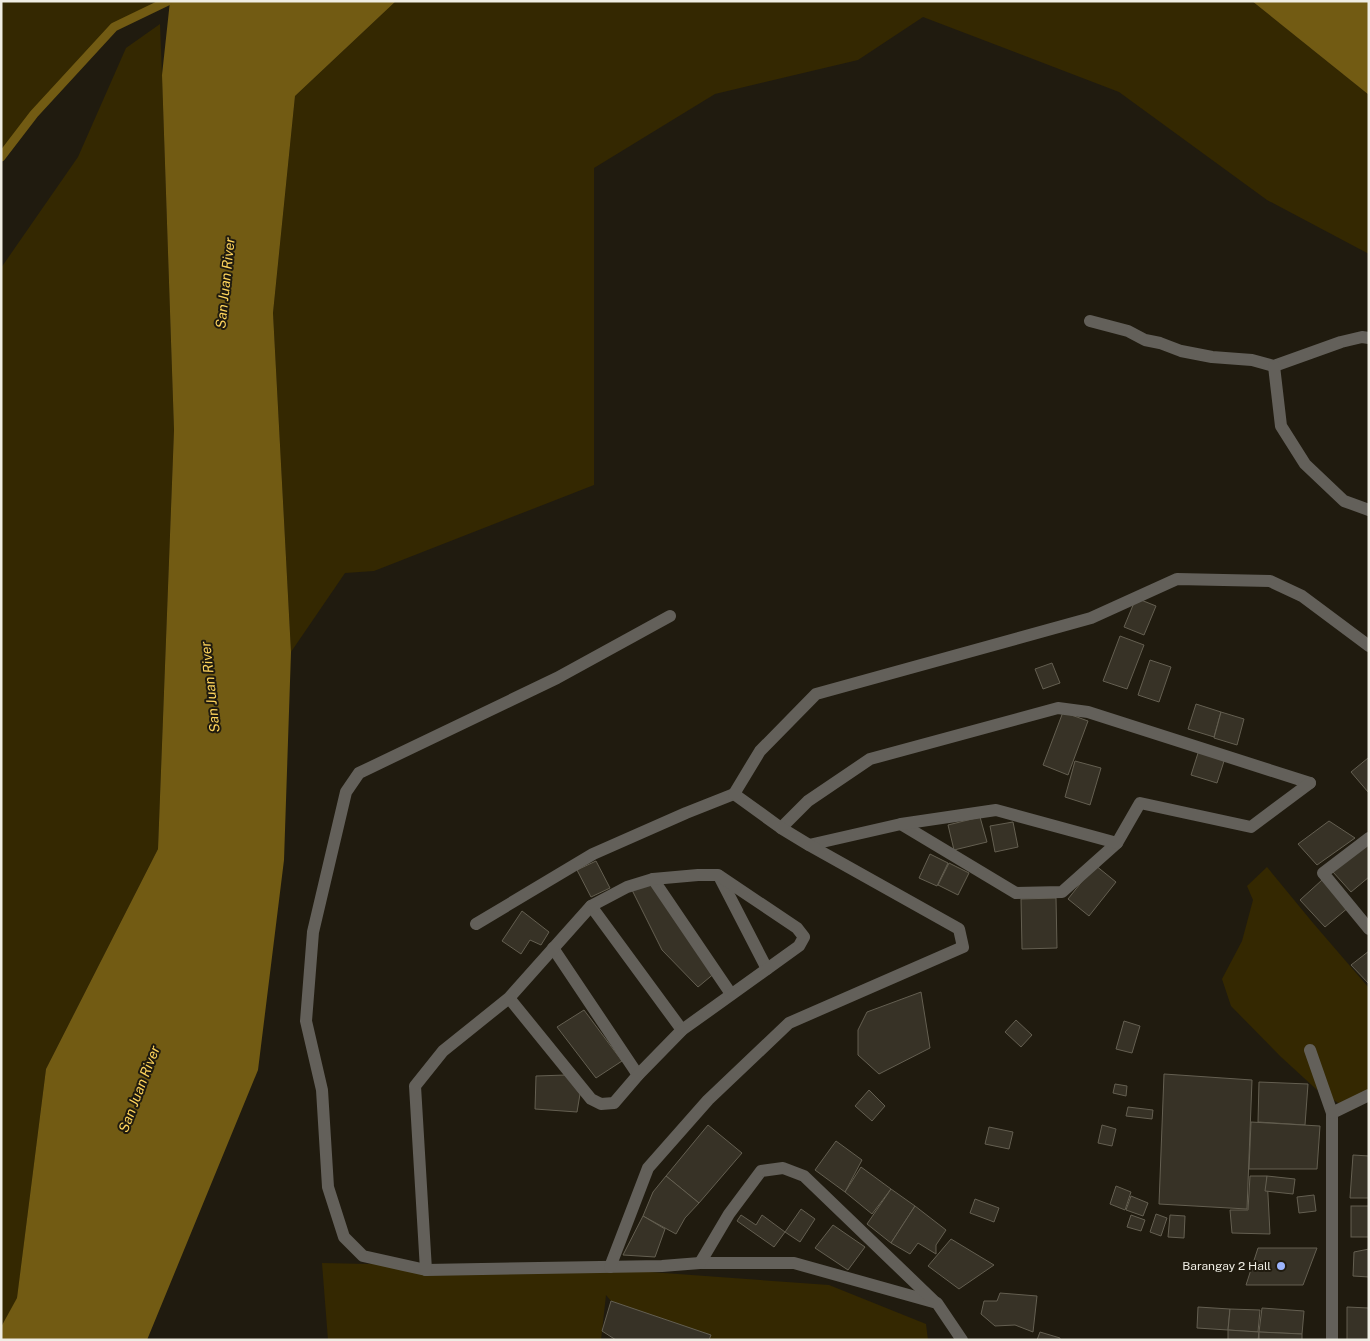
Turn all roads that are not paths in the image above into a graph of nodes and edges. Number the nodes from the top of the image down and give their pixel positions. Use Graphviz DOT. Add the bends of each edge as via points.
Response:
graph roads {
  1 [pos="1090,321"];
  2 [pos="1369,338"];
  3 [pos="1274,366"];
  4 [pos="1369,510"];
  5 [pos="670,616"];
  6 [pos="1369,646"];
  7 [pos="734,794"];
  8 [pos="901,824"];
  9 [pos="780,828"];
  10 [pos="1369,838"];
  11 [pos="1117,843"];
  12 [pos="809,845"];
  13 [pos="718,875"];
  14 [pos="653,879"];
  15 [pos="591,906"];
  16 [pos="476,924"];
  17 [pos="1369,929"];
  18 [pos="553,948"];
  19 [pos="767,970"];
  20 [pos="732,994"];
  21 [pos="509,998"];
  22 [pos="682,1030"];
  23 [pos="1310,1050"];
  24 [pos="638,1075"];
  25 [pos="1369,1095"];
  26 [pos="1332,1113"];
  27 [pos="700,1263"];
  28 [pos="610,1267"];
  29 [pos="426,1270"];
  30 [pos="937,1304"];
  31 [pos="962,1340"];
  32 [pos="1332,1340"];
  1 -- 3 [label="street" via="1181,351"];
  2 -- 3 [label="street" via="1341,342"];
  3 -- 4 [label="street" via="1281,426 1305,464 1344,501"];
  5 -- 29 [label="street" via="557,678 359,773 346,792 313,932 306,1021 322,1090 328,1186 344,1237 363,1256"];
  6 -- 7 [label="street" via="1302,596 1270,581 1177,579 1090,618 816,694 760,750"];
  7 -- 9 [label="street"];
  7 -- 16 [label="street" via="593,854"];
  8 -- 11 [label="street" via="996,810"];
  8 -- 11 [label="street" via="1016,893 1062,892"];
  8 -- 12 [label="street"];
  9 -- 11 [label="street" via="808,801 870,759 1058,708 1088,712 1310,783 1251,827 1140,803"];
  9 -- 12 [label="street"];
  10 -- 17 [label="street" via="1323,873"];
  12 -- 28 [label="street" via="960,929 963,947 789,1024 708,1100 648,1168"];
  13 -- 14 [label="street"];
  13 -- 19 [label="street"];
  13 -- 19 [label="street" via="797,928 804,937 799,946"];
  14 -- 15 [label="street" via="627,887"];
  14 -- 20 [label="street"];
  15 -- 18 [label="street"];
  15 -- 22 [label="street"];
  18 -- 21 [label="street"];
  18 -- 24 [label="street"];
  19 -- 20 [label="street"];
  20 -- 22 [label="street"];
  21 -- 24 [label="street" via="591,1098 601,1104 614,1103"];
  21 -- 29 [label="street" via="443,1051 415,1086"];
  22 -- 24 [label="street"];
  23 -- 26 [label="street"];
  25 -- 26 [label="street"];
  26 -- 32 [label="street"];
  27 -- 28 [label="street"];
  27 -- 30 [label="street" via="794,1263"];
  27 -- 30 [label="street" via="729,1214 761,1171 783,1168 804,1176"];
  28 -- 29 [label="street"];
  30 -- 31 [label="street"];
}
